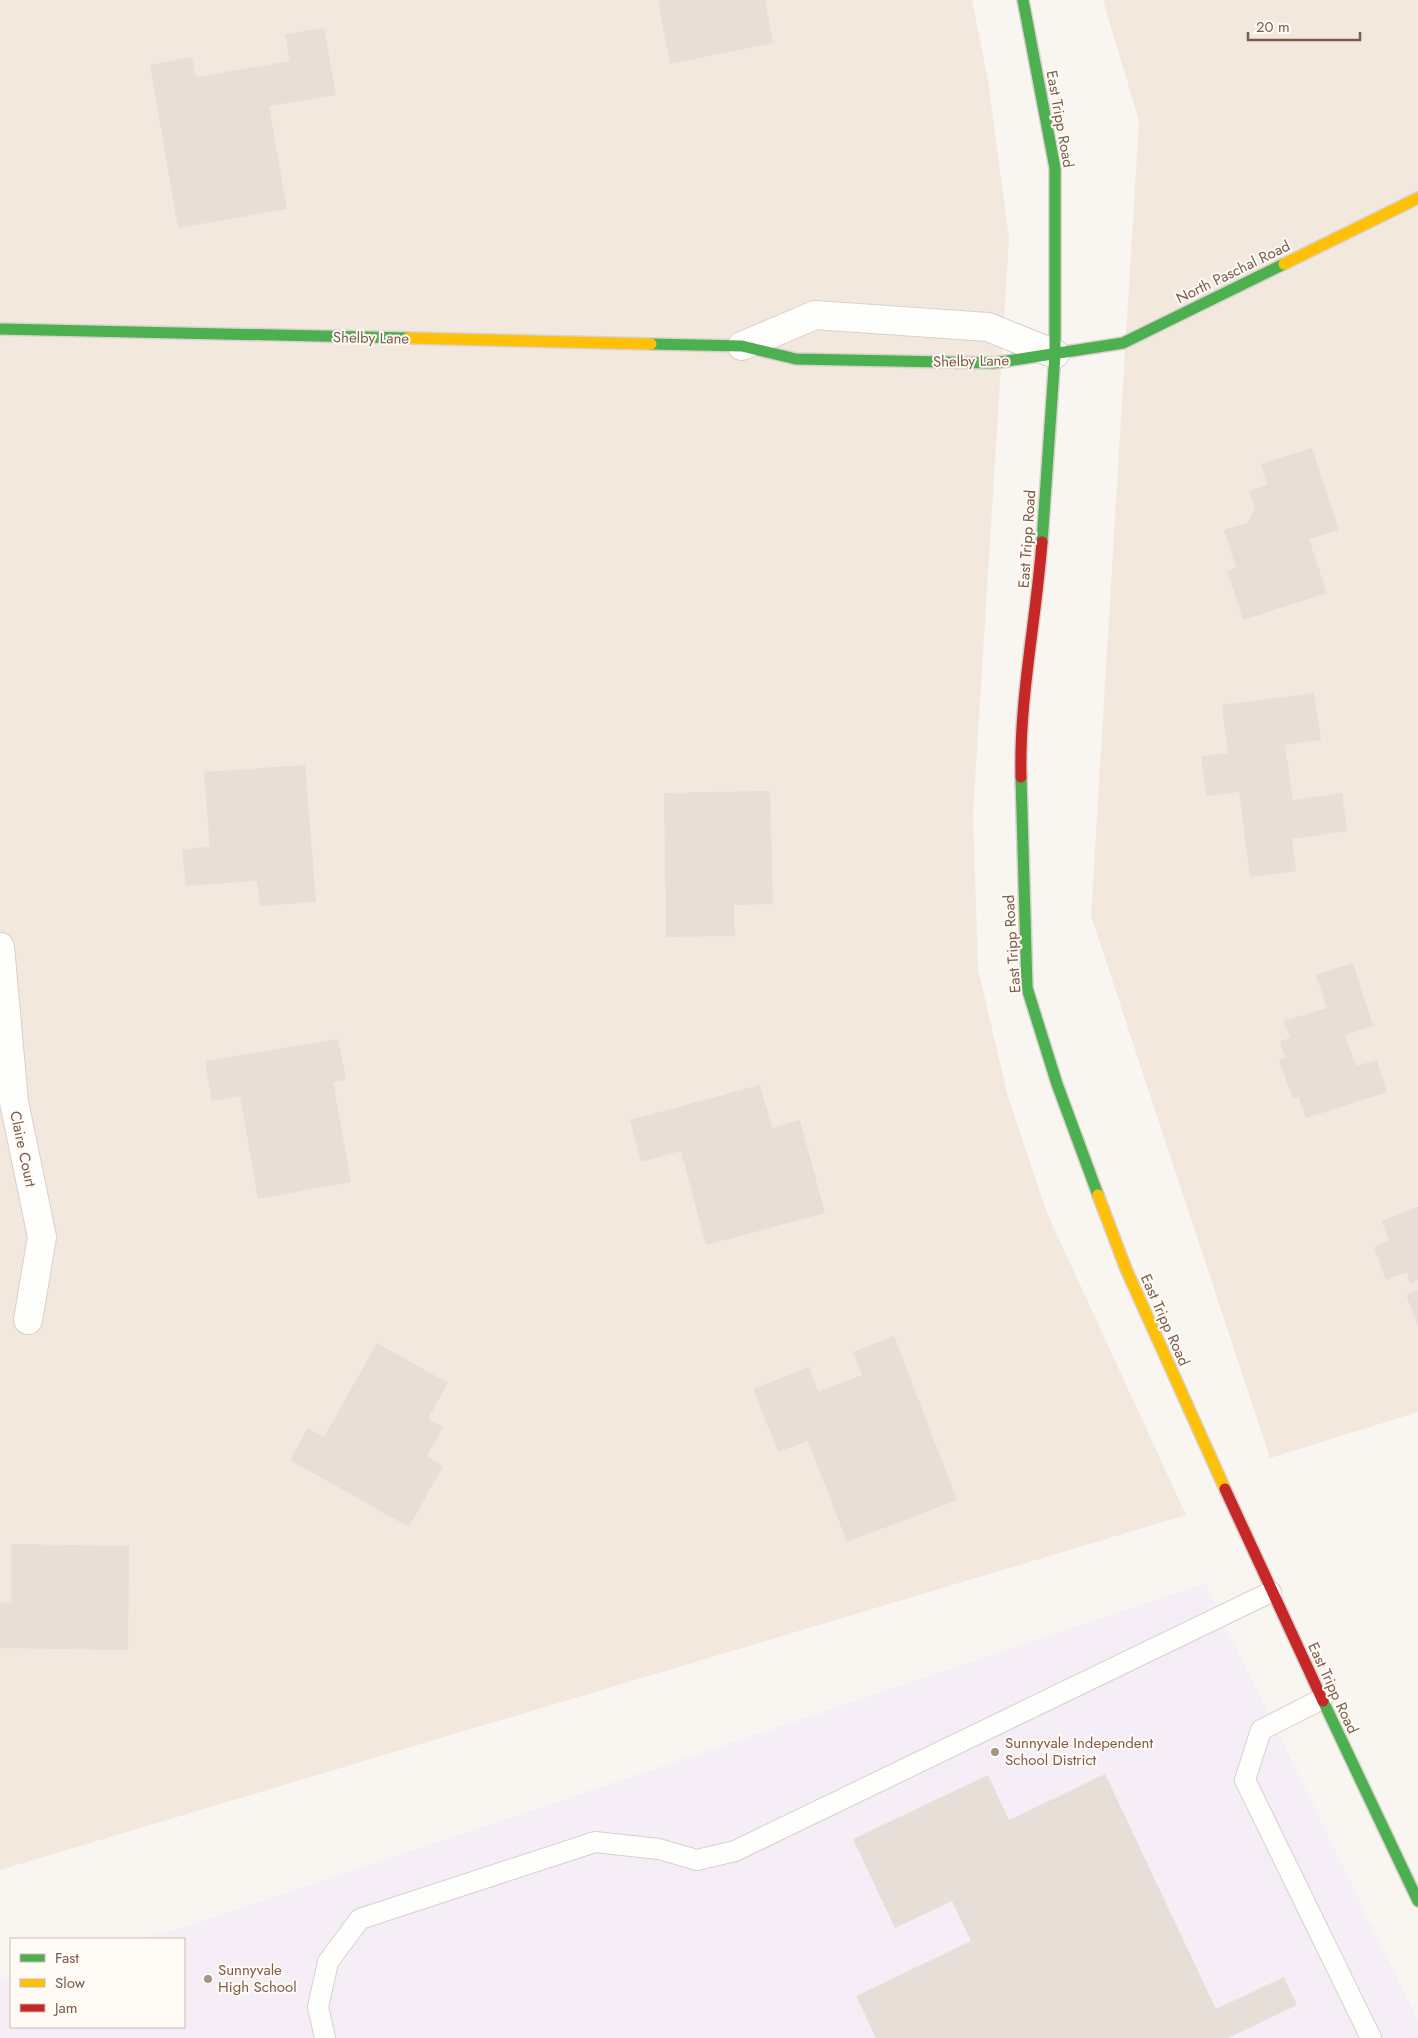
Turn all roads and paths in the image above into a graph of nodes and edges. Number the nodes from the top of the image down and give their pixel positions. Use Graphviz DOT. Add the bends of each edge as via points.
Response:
graph roads {
  1 [pos="1023,0"];
  2 [pos="1418,198"];
  3 [pos="0,329"];
  4 [pos="742,346"];
  5 [pos="1055,354"];
  6 [pos="0,947"];
  7 [pos="28,1320"];
  8 [pos="1271,1592"];
  9 [pos="1322,1699"];
  10 [pos="1418,1900"];
  11 [pos="325,2038"];
  12 [pos="1371,2038"];
  1 -- 5 [label="street, East Tripp Road" via="1055,168"];
  2 -- 5 [label="street, North Paschal Road" via="1122,342"];
  3 -- 4 [label="street, Shelby Lane"];
  4 -- 5 [label="street, Shelby Lane" via="806,360 994,363"];
  4 -- 5 [label="street, Shelby Lane" via="815,316 988,326"];
  5 -- 8 [label="street, East Tripp Road" via="1039,579 1020,736 1027,988 1057,1084 1126,1268"];
  6 -- 7 [label="street, Claire Court" via="14,1102 42,1237"];
  8 -- 9 [label="street, East Tripp Road"];
  8 -- 11 [label="lane" via="735,1851 697,1860 659,1849 595,1842 360,1919 328,1962 318,2007"];
  9 -- 10 [label="street, East Tripp Road"];
  9 -- 12 [label="lane" via="1261,1730 1245,1780"];
}
